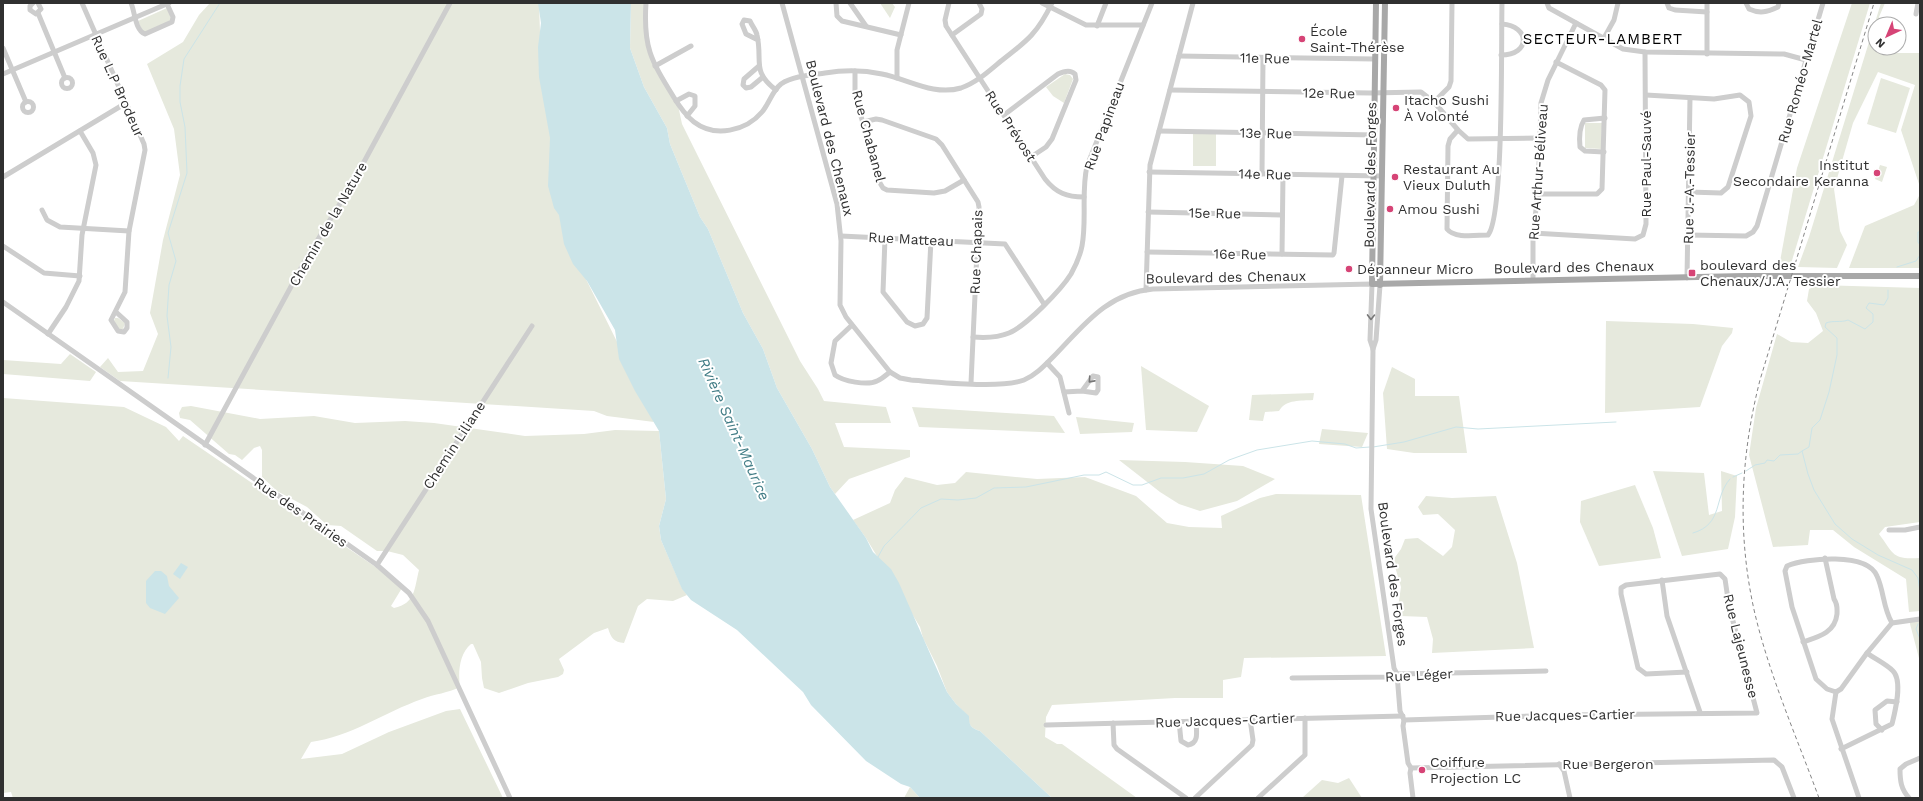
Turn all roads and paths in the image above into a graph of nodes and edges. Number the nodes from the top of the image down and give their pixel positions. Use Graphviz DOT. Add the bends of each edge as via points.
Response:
graph roads {
  1 [pos="33,3"];
  2 [pos="38,3"];
  3 [pos="82,3"];
  4 [pos="131,3"];
  5 [pos="450,3"];
  6 [pos="646,3"];
  7 [pos="782,3"];
  8 [pos="836,3"];
  9 [pos="850,3"];
  10 [pos="909,3"];
  11 [pos="949,3"];
  12 [pos="979,3"];
  13 [pos="1042,3"];
  14 [pos="1106,3"];
  15 [pos="1152,3"];
  16 [pos="1193,3"];
  17 [pos="1376,3"];
  18 [pos="1385,3"];
  19 [pos="1452,3"];
  20 [pos="1502,3"];
  21 [pos="1547,3"];
  22 [pos="1618,3"];
  23 [pos="1667,3"];
  24 [pos="1707,3"];
  25 [pos="1746,3"];
  26 [pos="1779,3"];
  27 [pos="1823,3"];
  28 [pos="1918,3"];
  29 [pos="168,4"];
  30 [pos="1051,5"];
  31 [pos="1707,12"];
  32 [pos="38,13"];
  33 [pos="1916,14"];
  34 [pos="136,17"];
  35 [pos="1576,23"];
  36 [pos="1502,24"];
  37 [pos="1143,25"];
  38 [pos="1376,25"];
  39 [pos="1385,25"];
  40 [pos="866,26"];
  41 [pos="1097,26"];
  42 [pos="96,34"];
  43 [pos="901,35"];
  44 [pos="952,35"];
  45 [pos="1604,38"];
  46 [pos="758,40"];
  47 [pos="691,46"];
  48 [pos="3,48"];
  49 [pos="54,52"];
  50 [pos="1645,52"];
  51 [pos="1707,54"];
  52 [pos="1501,55"];
  53 [pos="1179,56"];
  54 [pos="1264,58"];
  55 [pos="1375,59"];
  56 [pos="1806,60"];
  57 [pos="1556,62"];
  58 [pos="655,66"];
  59 [pos="759,66"];
  60 [pos="12,70"];
  61 [pos="855,71"];
  62 [pos="3,74"];
  63 [pos="763,77"];
  64 [pos="804,77"];
  65 [pos="65,78"];
  66 [pos="897,78"];
  67 [pos="979,78"];
  68 [pos="776,90"];
  69 [pos="1170,90"];
  70 [pos="1263,92"];
  71 [pos="1384,92"];
  72 [pos="1374,93"];
  73 [pos="1646,95"];
  74 [pos="1690,98"];
  75 [pos="676,101"];
  76 [pos="26,102"];
  77 [pos="1434,102"];
  78 [pos="126,103"];
  79 [pos="1004,115"];
  80 [pos="687,116"];
  81 [pos="1605,118"];
  82 [pos="863,122"];
  83 [pos="80,130"];
  84 [pos="1458,130"];
  85 [pos="1159,131"];
  86 [pos="1262,133"];
  87 [pos="1374,135"];
  88 [pos="1540,138"];
  89 [pos="1499,140"];
  90 [pos="1604,152"];
  91 [pos="1031,157"];
  92 [pos="1149,172"];
  93 [pos="1262,174"];
  94 [pos="1283,175"];
  95 [pos="1342,176"];
  96 [pos="1373,176"];
  97 [pos="1382,176"];
  98 [pos="3,177"];
  99 [pos="964,180"];
  100 [pos="1689,192"];
  101 [pos="1538,194"];
  102 [pos="1084,197"];
  103 [pos="42,210"];
  104 [pos="1148,212"];
  105 [pos="1282,215"];
  106 [pos="83,229"];
  107 [pos="129,231"];
  108 [pos="1533,233"];
  109 [pos="1688,235"];
  110 [pos="841,236"];
  111 [pos="885,238"];
  112 [pos="931,240"];
  113 [pos="977,242"];
  114 [pos="3,246"];
  115 [pos="1147,252"];
  116 [pos="1282,254"];
  117 [pos="80,276"];
  118 [pos="1920,276"];
  119 [pos="1687,278"];
  120 [pos="1533,279"];
  121 [pos="1372,284"];
  122 [pos="1380,285"];
  123 [pos="1146,290"];
  124 [pos="3,302"];
  125 [pos="1044,304"];
  126 [pos="116,312"];
  127 [pos="852,325"];
  128 [pos="532,326"];
  129 [pos="48,334"];
  130 [pos="973,337"];
  131 [pos="1373,350"];
  132 [pos="1047,363"];
  133 [pos="890,372"];
  134 [pos="970,383"];
  135 [pos="1082,391"];
  136 [pos="1064,392"];
  137 [pos="1069,413"];
  138 [pos="205,446"];
  139 [pos="1920,527"];
  140 [pos="1889,530"];
  141 [pos="1826,558"];
  142 [pos="377,565"];
  143 [pos="1662,580"];
  144 [pos="1920,619"];
  145 [pos="1892,623"];
  146 [pos="1803,642"];
  147 [pos="1867,653"];
  148 [pos="1546,671"];
  149 [pos="1688,672"];
  150 [pos="1397,674"];
  151 [pos="1292,678"];
  152 [pos="1836,692"];
  153 [pos="1898,702"];
  154 [pos="1700,712"];
  155 [pos="1726,712"];
  156 [pos="1305,718"];
  157 [pos="1403,718"];
  158 [pos="1250,719"];
  159 [pos="1196,720"];
  160 [pos="1179,721"];
  161 [pos="1113,723"];
  162 [pos="1046,725"];
  163 [pos="1882,730"];
  164 [pos="1841,749"];
  165 [pos="1920,758"];
  166 [pos="1559,764"];
  167 [pos="1411,768"];
  168 [pos="510,798"];
  169 [pos="1186,798"];
  170 [pos="1195,798"];
  171 [pos="1258,798"];
  172 [pos="1413,798"];
  173 [pos="1570,798"];
  174 [pos="1794,798"];
  175 [pos="1859,798"];
  176 [pos="1909,798"];
  1 -- 32 [label="street" via="30,10"];
  2 -- 32 [label="street" via="41,9"];
  3 -- 42 [label="street, Rue L.P Brodeur"];
  4 -- 34 [label="street"];
  5 -- 138 [label="street, Chemin de la Nature" via="352,184 306,258"];
  6 -- 58 [label="street" via="646,37"];
  7 -- 64 [label="street, Boulevard des Chenaux"];
  8 -- 40 [label="street" via="840,20"];
  9 -- 40 [label="street"];
  10 -- 43 [label="street"];
  11 -- 44 [label="street, Rue Prévost" via="945,22"];
  12 -- 44 [label="street" via="981,14"];
  13 -- 30 [label="street"];
  14 -- 41 [label="street"];
  15 -- 37 [label="street, Rue Papineau"];
  16 -- 53 [label="street"];
  17 -- 38 [label="main road, Boulevard des Forges"];
  18 -- 39 [label="main road, Boulevard des Forges"];
  19 -- 77 [label="street" via="1451,81 1449,87"];
  20 -- 36 [label="street"];
  21 -- 35 [label="street" via="1549,8"];
  22 -- 45 [label="street" via="1614,20"];
  23 -- 31 [label="street" via="1669,8 1675,10"];
  24 -- 31 [label="street"];
  25 -- 26 [label="street" via="1749,10 1767,12 1778,7"];
  27 -- 56 [label="street, Rue Roméo-Martel"];
  28 -- 33 [label="street"];
  29 -- 34 [label="street"];
  29 -- 34 [label="street" via="173,17 172,22 147,34 141,31"];
  30 -- 41 [label="street" via="1084,24"];
  30 -- 67 [label="street" via="1042,24 1032,36"];
  31 -- 51 [label="street"];
  32 -- 49 [label="street"];
  34 -- 42 [label="street"];
  35 -- 45 [label="street"];
  35 -- 57 [label="street, Rue Arthur-Béliveau"];
  36 -- 52 [label="street"];
  36 -- 52 [label="street" via="1518,28 1523,45 1512,55"];
  37 -- 41 [label="street"];
  37 -- 102 [label="street, Rue Papineau" via="1089,161"];
  38 -- 39 [label="street"];
  38 -- 55 [label="main road, Boulevard des Forges"];
  39 -- 71 [label="main road, Boulevard des Forges"];
  40 -- 43 [label="street"];
  42 -- 49 [label="street"];
  42 -- 78 [label="street, Rue L.P Brodeur"];
  43 -- 66 [label="street" via="897,55"];
  44 -- 67 [label="street, Rue Prévost"];
  45 -- 50 [label="street" via="1623,48"];
  46 -- 59 [label="street"];
  47 -- 58 [label="street"];
  48 -- 60 [label="street"];
  49 -- 60 [label="street"];
  49 -- 65 [label="street"];
  50 -- 51 [label="street"];
  50 -- 73 [label="street, Rue Paul-Sauvé"];
  51 -- 56 [label="street" via="1784,54"];
  52 -- 89 [label="street"];
  53 -- 54 [label="street, 11e Rue"];
  53 -- 69 [label="street"];
  54 -- 55 [label="street, 11e Rue"];
  54 -- 70 [label="street"];
  55 -- 72 [label="main road, Boulevard des Forges"];
  56 -- 109 [label="street, Rue Roméo-Martel" via="1755,230 1746,236"];
  57 -- 81 [label="street" via="1602,85 1605,90"];
  57 -- 88 [label="street, Rue Arthur-Béliveau" via="1541,103"];
  58 -- 75 [label="street"];
  59 -- 63 [label="street"];
  59 -- 63 [label="street" via="744,80 743,86 750,88"];
  60 -- 62 [label="street"];
  60 -- 76 [label="street"];
  61 -- 64 [label="street"];
  61 -- 66 [label="street"];
  61 -- 82 [label="street, Rue Chabanel" via="855,91"];
  63 -- 68 [label="street"];
  64 -- 68 [label="street" via="784,83"];
  64 -- 110 [label="street, Boulevard des Chenaux" via="836,196"];
  66 -- 67 [label="street" via="930,89 944,90 963,87"];
  67 -- 79 [label="street, Rue Prévost"];
  68 -- 80 [label="street" via="759,116 735,129 708,129"];
  69 -- 70 [label="street, 12e Rue"];
  69 -- 85 [label="street"];
  70 -- 72 [label="street, 12e Rue"];
  70 -- 86 [label="street"];
  71 -- 72 [label="street, 12e Rue"];
  71 -- 77 [label="street, 12e Rue" via="1421,92"];
  71 -- 97 [label="main road, Boulevard des Forges"];
  72 -- 87 [label="main road, Boulevard des Forges"];
  73 -- 74 [label="street"];
  73 -- 108 [label="street, Rue Paul-Sauvé" via="1646,224 1643,235 1635,239"];
  74 -- 100 [label="street, Rue J.-A.-Tessier"];
  74 -- 100 [label="street" via="1714,99 1740,95 1747,98 1751,116 1726,190 1717,193"];
  75 -- 80 [label="street"];
  75 -- 80 [label="street" via="690,94 695,96 694,108"];
  77 -- 84 [label="street, 12e Rue"];
  78 -- 83 [label="street"];
  78 -- 107 [label="street, Rue L.P Brodeur" via="145,150"];
  79 -- 91 [label="street, Rue Prévost"];
  79 -- 91 [label="street" via="1058,74 1066,71 1075,74 1076,80 1052,139 1046,147"];
  81 -- 90 [label="street"];
  81 -- 90 [label="street" via="1584,120 1580,126 1580,147 1585,151"];
  82 -- 99 [label="street, Rue Chapais" via="880,119 933,137 942,145"];
  82 -- 99 [label="street, Rue Chabanel" via="880,183 884,189 937,192 945,191"];
  83 -- 98 [label="street"];
  83 -- 106 [label="street" via="93,153 96,165"];
  84 -- 89 [label="street, 12e Rue" via="1468,139"];
  84 -- 89 [label="street" via="1450,139 1448,146 1447,229 1450,234 1488,235 1491,232 1499,186"];
  85 -- 86 [label="street, 13e Rue"];
  85 -- 92 [label="street"];
  86 -- 87 [label="street, 13e Rue"];
  86 -- 93 [label="street"];
  87 -- 96 [label="main road, Boulevard des Forges"];
  88 -- 89 [label="street, 12e Rue"];
  88 -- 101 [label="street, Rue Arthur-Béliveau"];
  90 -- 101 [label="street" via="1602,189 1597,194"];
  91 -- 102 [label="street, Rue Prévost" via="1054,189 1068,196"];
  92 -- 93 [label="street, 14e Rue"];
  92 -- 104 [label="street"];
  93 -- 94 [label="street, 14e Rue"];
  94 -- 95 [label="street, 14e Rue"];
  94 -- 105 [label="street"];
  95 -- 96 [label="street, 14e Rue"];
  95 -- 116 [label="street, 16e Rue" via="1334,255"];
  96 -- 97 [label="street, 14e Rue"];
  96 -- 121 [label="main road, Boulevard des Forges"];
  97 -- 122 [label="main road, Boulevard des Forges"];
  99 -- 113 [label="street, Rue Chapais" via="979,206"];
  100 -- 109 [label="street, Rue J.-A.-Tessier"];
  101 -- 108 [label="street, Rue Arthur-Béliveau"];
  102 -- 125 [label="street, Rue Papineau" via="1082,242 1078,261 1067,279"];
  103 -- 106 [label="street" via="48,220 58,227"];
  104 -- 105 [label="street, 15e Rue"];
  104 -- 115 [label="street"];
  105 -- 116 [label="street"];
  106 -- 107 [label="street"];
  106 -- 117 [label="street"];
  107 -- 126 [label="street, Rue L.P Brodeur" via="125,292"];
  108 -- 120 [label="street, Rue Arthur-Béliveau"];
  109 -- 119 [label="street, Rue J.-A.-Tessier"];
  110 -- 111 [label="street, Rue Matteau"];
  110 -- 127 [label="street, Boulevard des Chenaux" via="839,302"];
  111 -- 112 [label="street, Rue Matteau"];
  111 -- 112 [label="street" via="883,292 907,322 915,326 923,324 927,318"];
  112 -- 113 [label="street, Rue Matteau"];
  113 -- 125 [label="street, Rue Matteau" via="1007,246"];
  113 -- 130 [label="street, Rue Chapais"];
  114 -- 117 [label="street" via="44,273"];
  115 -- 116 [label="street, 16e Rue"];
  115 -- 123 [label="street"];
  117 -- 129 [label="street" via="78,286"];
  118 -- 119 [label="main road, Boulevard des Chenaux" via="1767,275"];
  119 -- 120 [label="main road, Boulevard des Chenaux"];
  120 -- 122 [label="main road, Boulevard des Chenaux"];
  121 -- 122 [label="main road, Boulevard des Chenaux"];
  121 -- 123 [label="street, Boulevard des Chenaux"];
  121 -- 131 [label="street, Boulevard des Forges, one-way" via="1370,340"];
  122 -- 131 [label="street, Boulevard des Forges"];
  123 -- 132 [label="street, Boulevard des Chenaux" via="1126,294 1105,305"];
  124 -- 129 [label="street, Rue des Prairies"];
  125 -- 130 [label="street, Rue Papineau" via="1026,323 1013,332 998,337"];
  127 -- 133 [label="street, Boulevard des Chenaux"];
  127 -- 133 [label="street" via="834,343 831,363 835,375 848,381 873,382"];
  128 -- 142 [label="street, Chemin Liliane"];
  129 -- 138 [label="street, Rue des Prairies"];
  130 -- 134 [label="street, Rue Chapais"];
  131 -- 150 [label="street, Boulevard des Forges" via="1371,509"];
  132 -- 134 [label="street, Boulevard des Chenaux" via="1033,375 1017,382"];
  132 -- 136 [label="street" via="1060,376"];
  133 -- 134 [label="street, Boulevard des Chenaux" via="906,380"];
  135 -- 136 [label="street"];
  136 -- 137 [label="street"];
  138 -- 142 [label="street, Rue des Prairies"];
  139 -- 140 [label="street"];
  141 -- 145 [label="street" via="1851,559 1877,574 1886,614"];
  141 -- 146 [label="street" via="1834,600 1838,604 1836,619 1829,631"];
  141 -- 146 [label="street" via="1796,562 1787,566 1785,571 1792,607"];
  142 -- 168 [label="street, Rue des Prairies" via="409,593 428,621"];
  143 -- 149 [label="street" via="1667,616"];
  143 -- 149 [label="street" via="1621,588 1620,594 1638,668 1646,674"];
  143 -- 155 [label="street, Rue Lajeunesse" via="1720,574 1725,579 1729,606 1757,713"];
  144 -- 145 [label="street"];
  145 -- 147 [label="street"];
  146 -- 152 [label="street" via="1816,679 1827,689"];
  147 -- 152 [label="street" via="1841,689"];
  147 -- 153 [label="street" via="1894,672 1897,678"];
  148 -- 150 [label="street, Rue Léger"];
  149 -- 154 [label="street"];
  150 -- 151 [label="street, Rue Léger" via="1390,677"];
  150 -- 157 [label="street, Boulevard des Forges" via="1400,711"];
  152 -- 164 [label="street" via="1832,719"];
  153 -- 163 [label="street" via="1892,724"];
  153 -- 163 [label="street" via="1887,701 1875,710 1876,724"];
  154 -- 155 [label="street, Rue Jacques-Cartier"];
  154 -- 157 [label="street, Rue Jacques-Cartier"];
  156 -- 157 [label="street, Rue Jacques-Cartier"];
  156 -- 158 [label="street, Rue Jacques-Cartier"];
  156 -- 171 [label="street" via="1305,755"];
  157 -- 167 [label="street, Boulevard des Forges" via="1408,763"];
  158 -- 159 [label="street, Rue Jacques-Cartier"];
  158 -- 170 [label="street" via="1252,745"];
  159 -- 160 [label="street, Rue Jacques-Cartier"];
  159 -- 160 [label="street" via="1196,740 1188,745 1181,741"];
  160 -- 161 [label="street, Rue Jacques-Cartier"];
  161 -- 162 [label="street, Rue Jacques-Cartier"];
  161 -- 169 [label="street" via="1114,745 1117,749"];
  163 -- 164 [label="street"];
  164 -- 175 [label="street"];
  165 -- 176 [label="street" via="1900,769 1900,783"];
  166 -- 167 [label="street, Rue Bergeron"];
  166 -- 173 [label="street" via="1564,771"];
  166 -- 174 [label="street, Rue Bergeron" via="1774,760 1782,766"];
  167 -- 172 [label="street, Boulevard des Forges"];
}
